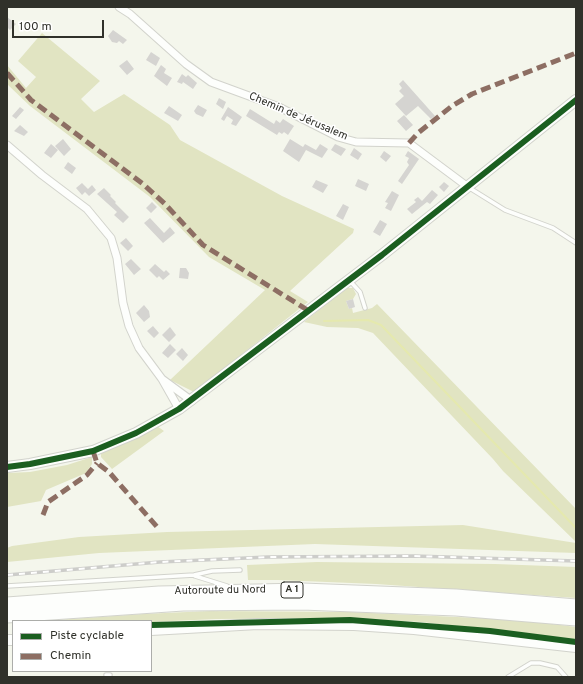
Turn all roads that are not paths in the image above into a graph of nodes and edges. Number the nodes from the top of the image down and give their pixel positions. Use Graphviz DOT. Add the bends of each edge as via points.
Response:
graph roads {
  1 [pos="119,7"];
  2 [pos="576,100"];
  3 [pos="7,145"];
  4 [pos="468,187"];
  5 [pos="576,243"];
  6 [pos="349,281"];
  7 [pos="365,308"];
  8 [pos="162,379"];
  9 [pos="192,401"];
  10 [pos="179,410"];
  11 [pos="7,467"];
  12 [pos="240,570"];
  13 [pos="194,575"];
  14 [pos="7,586"];
  15 [pos="240,590"];
  16 [pos="7,604"];
  17 [pos="576,606"];
  18 [pos="7,616"];
  19 [pos="576,619"];
  20 [pos="152,630"];
  21 [pos="576,647"];
  22 [pos="508,677"];
  23 [pos="566,677"];
  1 -- 4 [label="street, Chemin de Jérusalem" via="211,82 279,107 338,137 356,142 409,143"];
  2 -- 4 [label="street"];
  3 -- 8 [label="street" via="87,209 111,238 129,326 139,348"];
  4 -- 5 [label="lane" via="505,210 553,228"];
  4 -- 6 [label="street"];
  6 -- 7 [label="lane" via="360,292"];
  6 -- 9 [label="street"];
  8 -- 9 [label="street"];
  8 -- 10 [label="street"];
  9 -- 10 [label="street"];
  10 -- 11 [label="street" via="136,433 93,451"];
  12 -- 13 [label="lane" via="212,571"];
  13 -- 14 [label="lane"];
  13 -- 15 [label="lane"];
  15 -- 16 [label="highway, Autoroute du Nord / A 1" via="122,595"];
  15 -- 17 [label="highway, Autoroute du Nord / A 1" via="400,593"];
  18 -- 19 [label="highway, Autoroute du Nord / A 1" via="183,604 302,603 456,609"];
  20 -- 21 [label="street" via="258,624 354,625"];
  22 -- 23 [label="lane" via="530,663 540,662 557,667"];
}
